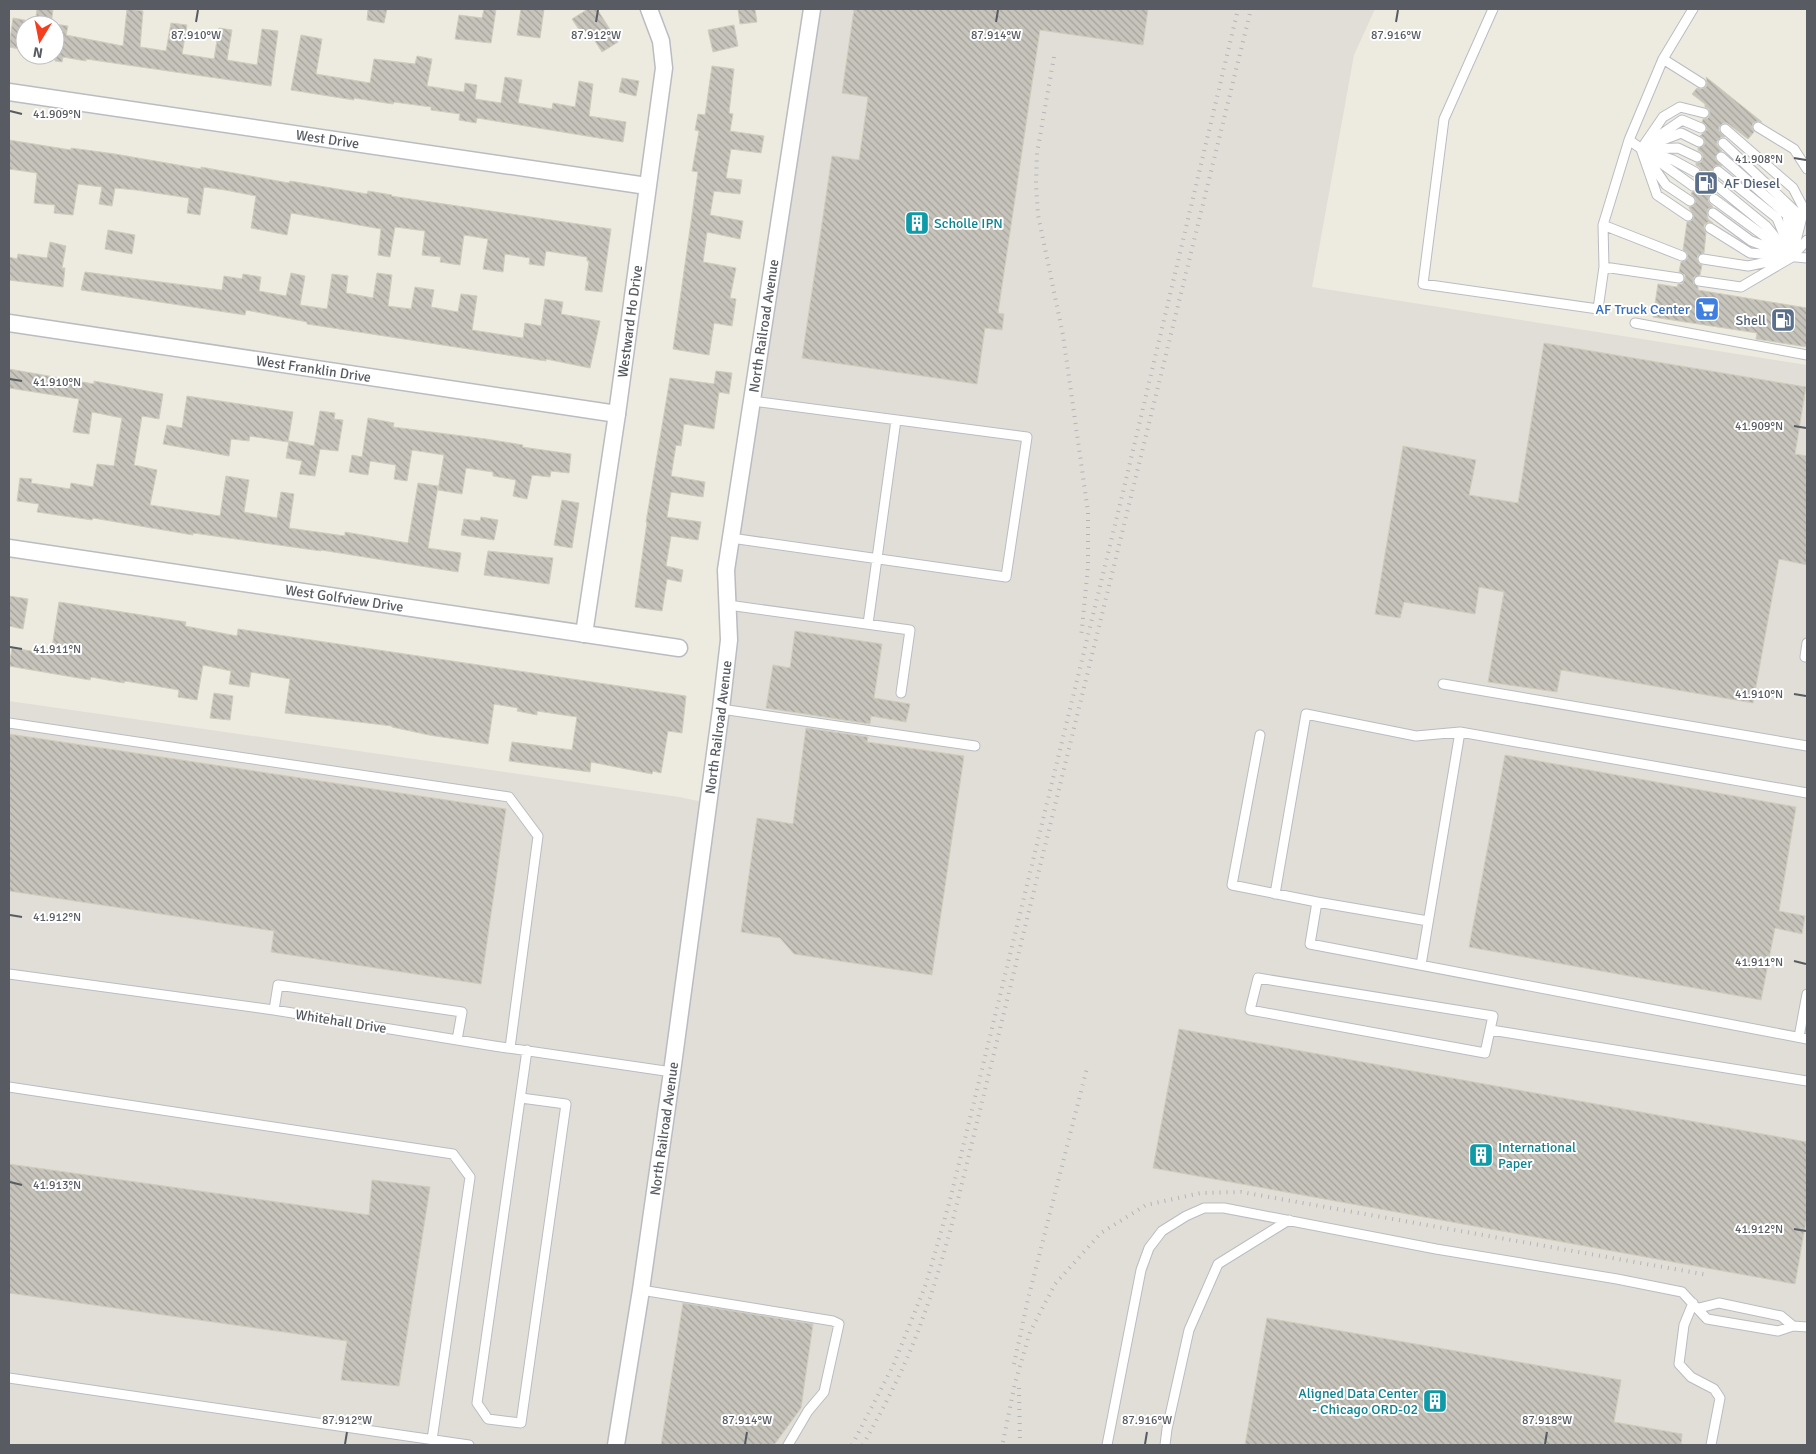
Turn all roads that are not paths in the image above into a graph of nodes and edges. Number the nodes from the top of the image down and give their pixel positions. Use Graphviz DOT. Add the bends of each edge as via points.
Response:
graph roads {
  1 [pos="649,9"];
  2 [pos="812,9"];
  3 [pos="1493,9"];
  4 [pos="1693,9"];
  5 [pos="1663,59"];
  6 [pos="1701,83"];
  7 [pos="9,92"];
  8 [pos="1704,113"];
  9 [pos="1758,127"];
  10 [pos="1701,128"];
  11 [pos="1725,129"];
  12 [pos="1629,140"];
  13 [pos="1699,142"];
  14 [pos="1723,143"];
  15 [pos="1641,149"];
  16 [pos="1697,157"];
  17 [pos="1721,157"];
  18 [pos="1807,169"];
  19 [pos="1718,171"];
  20 [pos="1695,172"];
  21 [pos="1716,185"];
  22 [pos="647,186"];
  23 [pos="1693,186"];
  24 [pos="1714,199"];
  25 [pos="1690,201"];
  26 [pos="1712,214"];
  27 [pos="1688,216"];
  28 [pos="1603,225"];
  29 [pos="1710,228"];
  30 [pos="1807,240"];
  31 [pos="1682,256"];
  32 [pos="1792,257"];
  33 [pos="1807,258"];
  34 [pos="1703,259"];
  35 [pos="1604,266"];
  36 [pos="1678,278"];
  37 [pos="1699,281"];
  38 [pos="9,323"];
  39 [pos="1635,323"];
  40 [pos="1807,355"];
  41 [pos="752,400"];
  42 [pos="617,414"];
  43 [pos="896,420"];
  44 [pos="731,538"];
  45 [pos="9,548"];
  46 [pos="876,558"];
  47 [pos="728,605"];
  48 [pos="868,624"];
  49 [pos="584,634"];
  50 [pos="1807,643"];
  51 [pos="678,648"];
  52 [pos="1807,657"];
  53 [pos="1443,684"];
  54 [pos="900,693"];
  55 [pos="721,709"];
  56 [pos="9,723"];
  57 [pos="1460,732"];
  58 [pos="1260,735"];
  59 [pos="975,746"];
  60 [pos="1807,746"];
  61 [pos="1807,793"];
  62 [pos="1275,894"];
  63 [pos="1317,902"];
  64 [pos="1428,921"];
  65 [pos="1421,965"];
  66 [pos="9,974"];
  67 [pos="1807,994"];
  68 [pos="274,1010"];
  69 [pos="1492,1030"];
  70 [pos="1803,1038"];
  71 [pos="457,1040"];
  72 [pos="510,1048"];
  73 [pos="527,1050"];
  74 [pos="672,1072"];
  75 [pos="1807,1081"];
  76 [pos="9,1087"];
  77 [pos="520,1098"];
  78 [pos="1289,1220"];
  79 [pos="641,1290"];
  80 [pos="1696,1306"];
  81 [pos="1754,1310"];
  82 [pos="1793,1326"];
  83 [pos="1752,1327"];
  84 [pos="1807,1327"];
  85 [pos="9,1378"];
  86 [pos="432,1440"];
  87 [pos="469,1445"];
  88 [pos="616,1445"];
  89 [pos="788,1445"];
  90 [pos="1107,1445"];
  91 [pos="1165,1445"];
  92 [pos="1711,1445"];
  1 -- 22 [label="street, Westward Ho Drive" via="661,41 664,68"];
  2 -- 41 [label="street, North Railroad Avenue"];
  3 -- 35 [label="lane" via="1444,119 1423,284 1598,309"];
  4 -- 5 [label="lane"];
  5 -- 6 [label="lane"];
  5 -- 12 [label="lane"];
  7 -- 22 [label="street, West Drive"];
  8 -- 15 [label="lane" via="1680,107 1663,117"];
  9 -- 18 [label="lane" via="1794,149"];
  10 -- 15 [label="lane" via="1682,120"];
  11 -- 32 [label="lane" via="1797,195 1804,209"];
  12 -- 15 [label="lane"];
  12 -- 28 [label="lane"];
  13 -- 15 [label="lane" via="1681,133"];
  14 -- 32 [label="lane" via="1796,212"];
  15 -- 16 [label="lane" via="1678,148"];
  15 -- 20 [label="lane"];
  15 -- 23 [label="lane"];
  15 -- 25 [label="lane" via="1666,185"];
  15 -- 27 [label="lane" via="1657,195"];
  17 -- 32 [label="lane" via="1787,215"];
  19 -- 32 [label="lane" via="1777,218"];
  21 -- 32 [label="lane" via="1766,226"];
  22 -- 42 [label="street, Westward Ho Drive"];
  24 -- 32 [label="lane"];
  26 -- 32 [label="lane" via="1751,241"];
  28 -- 31 [label="lane"];
  28 -- 35 [label="lane"];
  29 -- 32 [label="lane" via="1750,253"];
  30 -- 32 [label="lane"];
  32 -- 33 [label="lane"];
  32 -- 34 [label="lane" via="1748,266"];
  32 -- 37 [label="lane" via="1741,287"];
  35 -- 36 [label="lane"];
  38 -- 42 [label="street, West Franklin Drive"];
  39 -- 40 [label="lane"];
  41 -- 43 [label="lane"];
  41 -- 44 [label="street, North Railroad Avenue"];
  42 -- 49 [label="street, Westward Ho Drive"];
  43 -- 46 [label="lane"];
  43 -- 46 [label="lane" via="1027,437 1006,577"];
  44 -- 46 [label="lane"];
  44 -- 47 [label="street, North Railroad Avenue" via="726,570"];
  45 -- 49 [label="street, West Golfview Drive"];
  46 -- 48 [label="lane"];
  47 -- 48 [label="lane"];
  47 -- 55 [label="street, North Railroad Avenue" via="729,640"];
  48 -- 54 [label="lane" via="910,630"];
  49 -- 51 [label="street, West Golfview Drive"];
  50 -- 52 [label="lane"];
  53 -- 60 [label="lane"];
  55 -- 59 [label="lane"];
  55 -- 74 [label="street, North Railroad Avenue"];
  56 -- 72 [label="lane" via="508,797 538,836"];
  57 -- 61 [label="lane"];
  57 -- 62 [label="lane" via="1416,736 1306,714"];
  57 -- 64 [label="lane"];
  58 -- 62 [label="lane" via="1232,885"];
  62 -- 63 [label="lane"];
  63 -- 64 [label="lane"];
  63 -- 65 [label="lane" via="1310,944"];
  64 -- 65 [label="lane"];
  65 -- 70 [label="lane"];
  66 -- 68 [label="lane, Whitehall Drive"];
  67 -- 70 [label="lane"];
  68 -- 71 [label="lane, Whitehall Drive"];
  68 -- 71 [label="lane" via="278,985 462,1012"];
  69 -- 69 [label="lane" via="1485,1053 1250,1010 1258,978 1494,1016"];
  69 -- 75 [label="lane"];
  71 -- 72 [label="lane, Whitehall Drive"];
  72 -- 73 [label="lane, Whitehall Drive"];
  73 -- 74 [label="lane, Whitehall Drive"];
  73 -- 77 [label="lane"];
  74 -- 79 [label="street, North Railroad Avenue"];
  76 -- 86 [label="lane" via="453,1154 470,1177"];
  77 -- 77 [label="lane" via="477,1403 488,1419 521,1423 566,1104"];
  78 -- 80 [label="lane" via="1436,1249 1647,1284 1682,1292"];
  78 -- 90 [label="lane" via="1224,1208 1204,1208 1162,1231 1149,1248 1141,1270"];
  78 -- 91 [label="lane" via="1218,1264 1189,1330"];
  79 -- 88 [label="street, North Railroad Avenue"];
  79 -- 89 [label="lane" via="833,1320 839,1324 824,1392 808,1411"];
  80 -- 81 [label="lane" via="1719,1303"];
  80 -- 83 [label="lane" via="1707,1319"];
  80 -- 92 [label="lane" via="1684,1325 1680,1364 1691,1376 1714,1388 1720,1398"];
  81 -- 82 [label="lane" via="1781,1316"];
  81 -- 83 [label="lane"];
  82 -- 83 [label="lane" via="1778,1331"];
  82 -- 84 [label="lane"];
  85 -- 86 [label="lane"];
  86 -- 87 [label="lane"];
}
